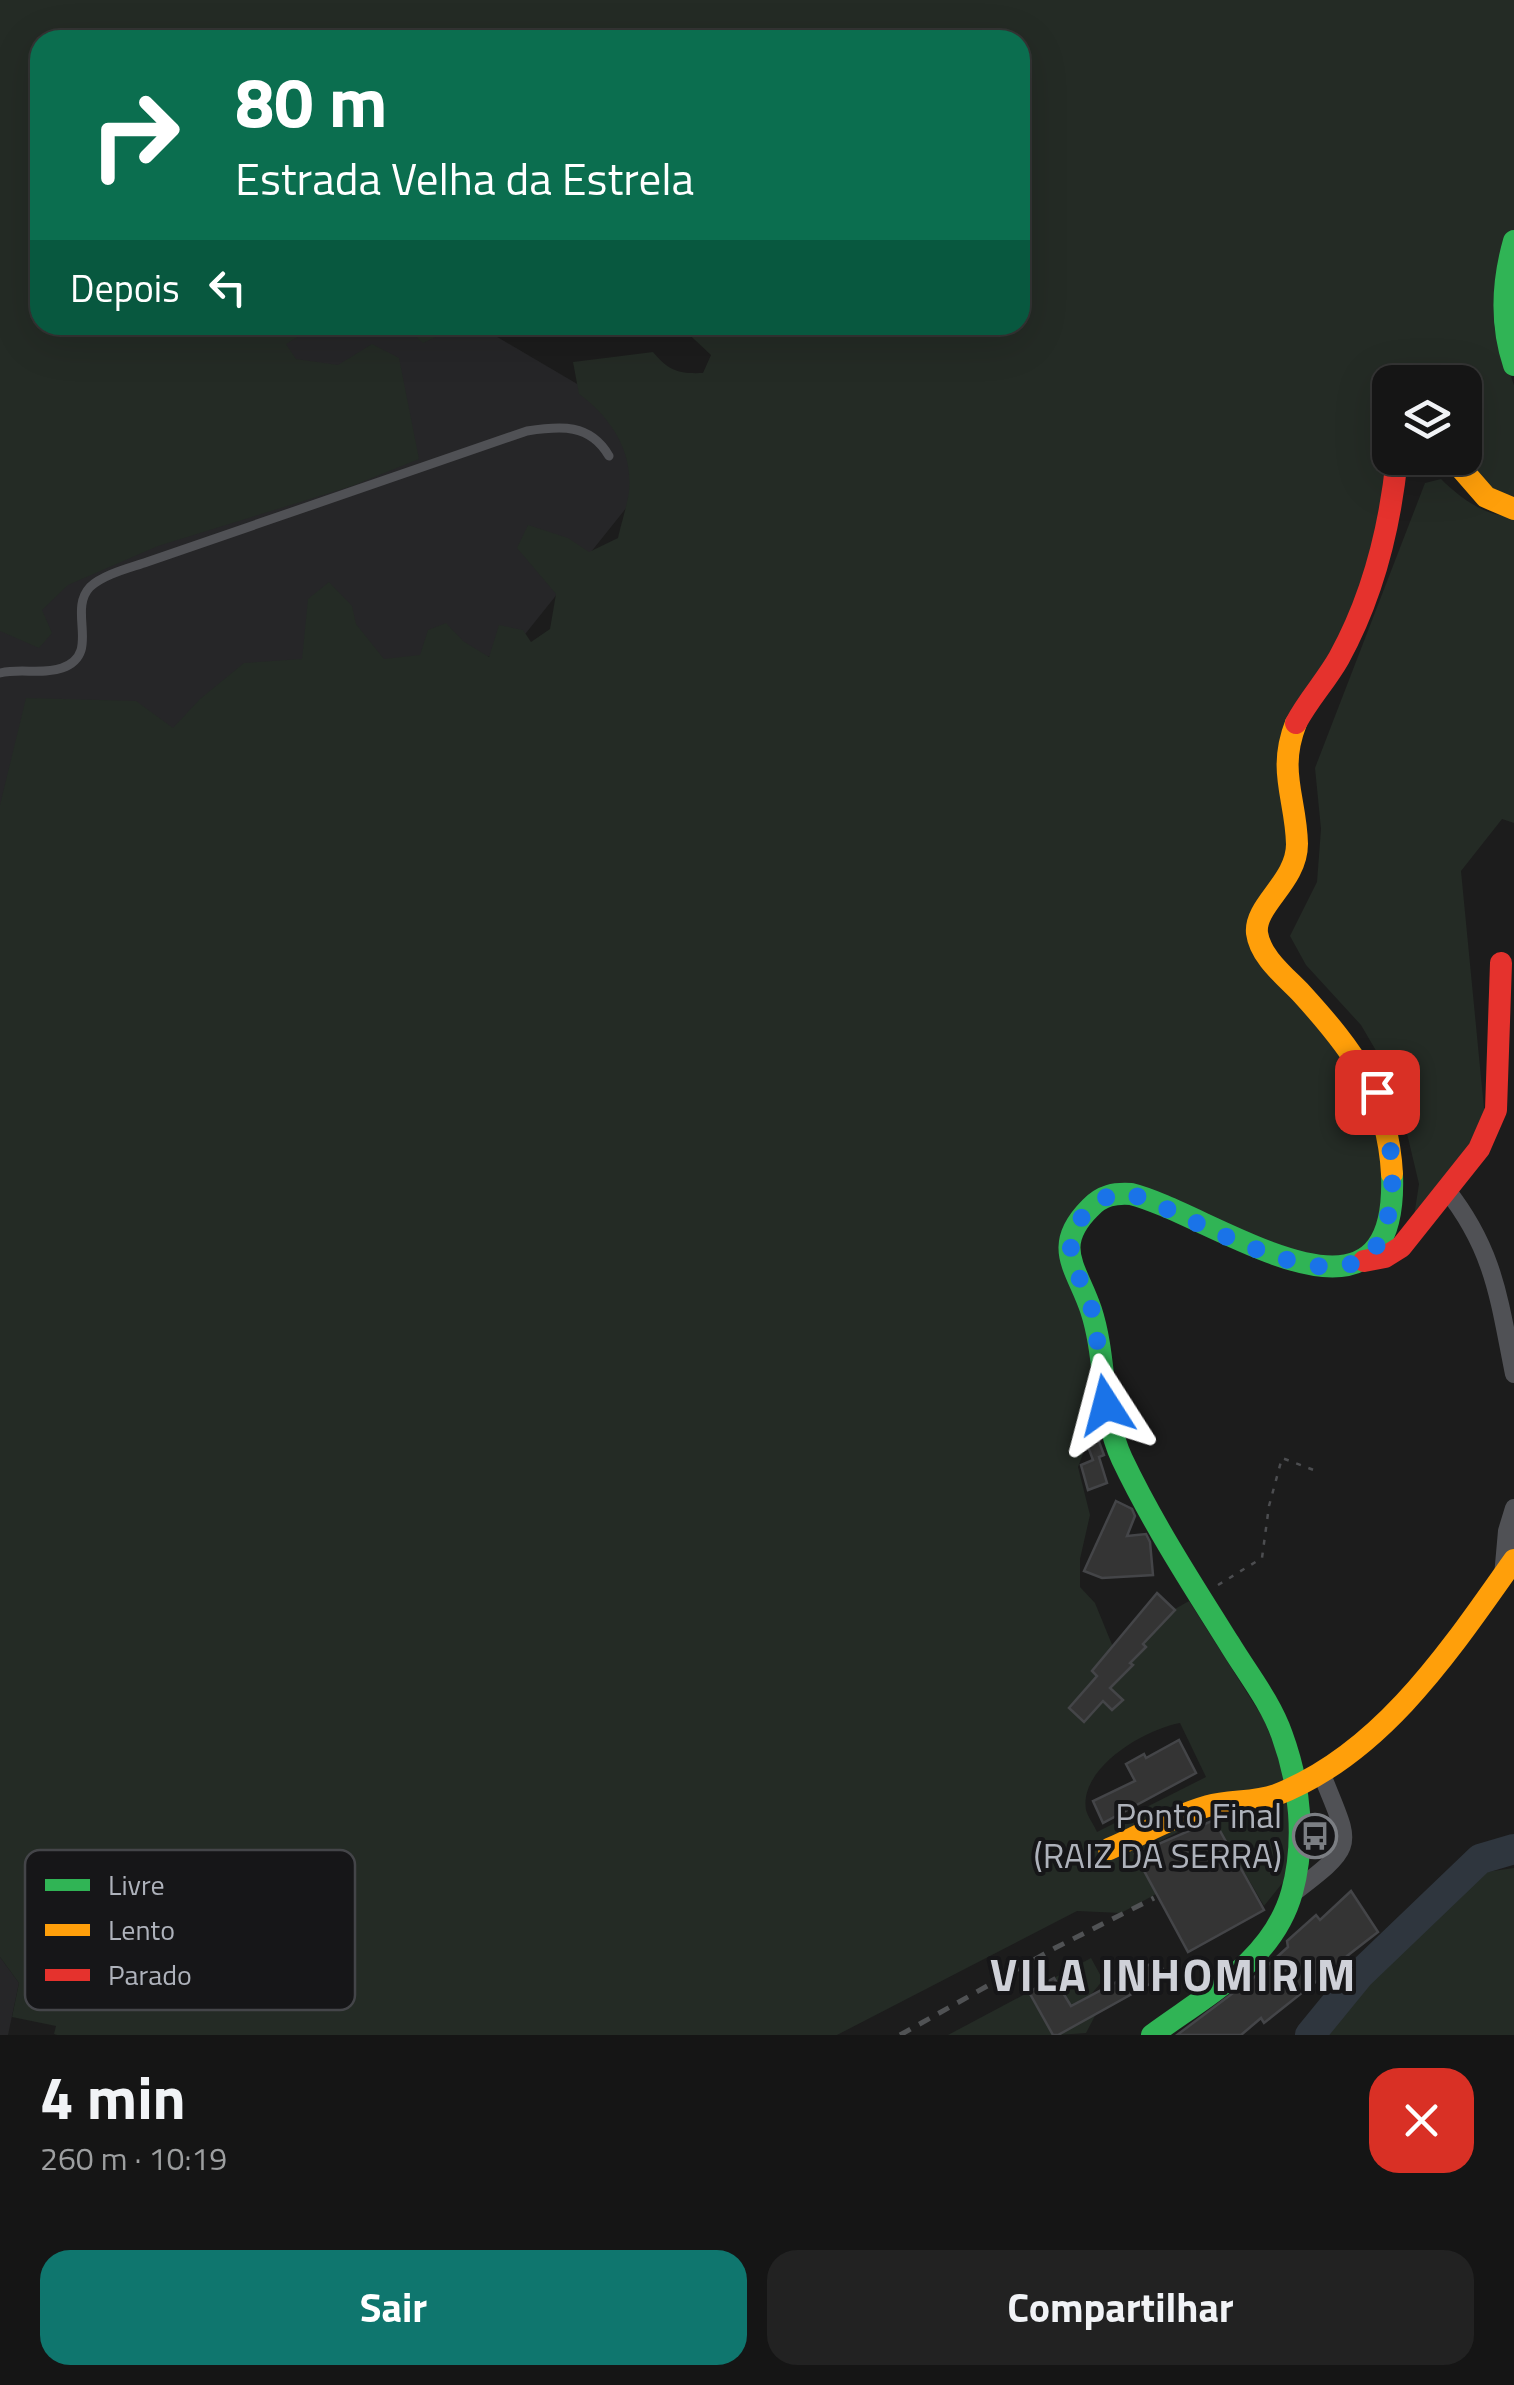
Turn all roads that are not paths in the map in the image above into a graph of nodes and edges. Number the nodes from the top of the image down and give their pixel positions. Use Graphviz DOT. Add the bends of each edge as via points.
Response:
graph roads {
  1 [pos="1514,241"];
  2 [pos="1514,365"];
  3 [pos="609,456"];
  4 [pos="1396,475"];
  5 [pos="1466,475"];
  6 [pos="1514,509"];
  7 [pos="0,673"];
  8 [pos="1502,963"];
  9 [pos="1446,1189"];
  10 [pos="1364,1260"];
  11 [pos="1514,1374"];
  12 [pos="1514,1508"];
  13 [pos="1508,1568"];
  14 [pos="1321,1772"];
  15 [pos="1296,1785"];
  16 [pos="1109,1849"];
  17 [pos="1293,1893"];
  18 [pos="1152,2035"];
  1 -- 2 [label="main road" via="1502,313"];
  3 -- 7 [label="lane" via="593,435 578,429 526,431 147,562 89,588 82,603 83,649 74,661 52,671"];
  4 -- 10 [label="main road" via="1392,516 1360,615 1292,732 1285,776 1295,861 1256,924 1269,957 1349,1046 1377,1092 1392,1156 1392,1190 1383,1235"];
  5 -- 6 [label="main road" via="1481,494"];
  8 -- 9 [label="main road" via="1496,1110 1480,1149"];
  9 -- 10 [label="main road" via="1400,1247"];
  9 -- 11 [label="street" via="1484,1246"];
  10 -- 15 [label="main road" via="1340,1268 1298,1264 1130,1194 1099,1200 1069,1238 1094,1318 1120,1452 1274,1716"];
  12 -- 13 [label="street"];
  13 -- 14 [label="main road" via="1400,1706"];
  14 -- 15 [label="main road"];
  14 -- 17 [label="street" via="1344,1842 1335,1862"];
  15 -- 16 [label="main road" via="1278,1795 1215,1804"];
  15 -- 17 [label="main road"];
  17 -- 18 [label="main road" via="1266,1946"];
}
